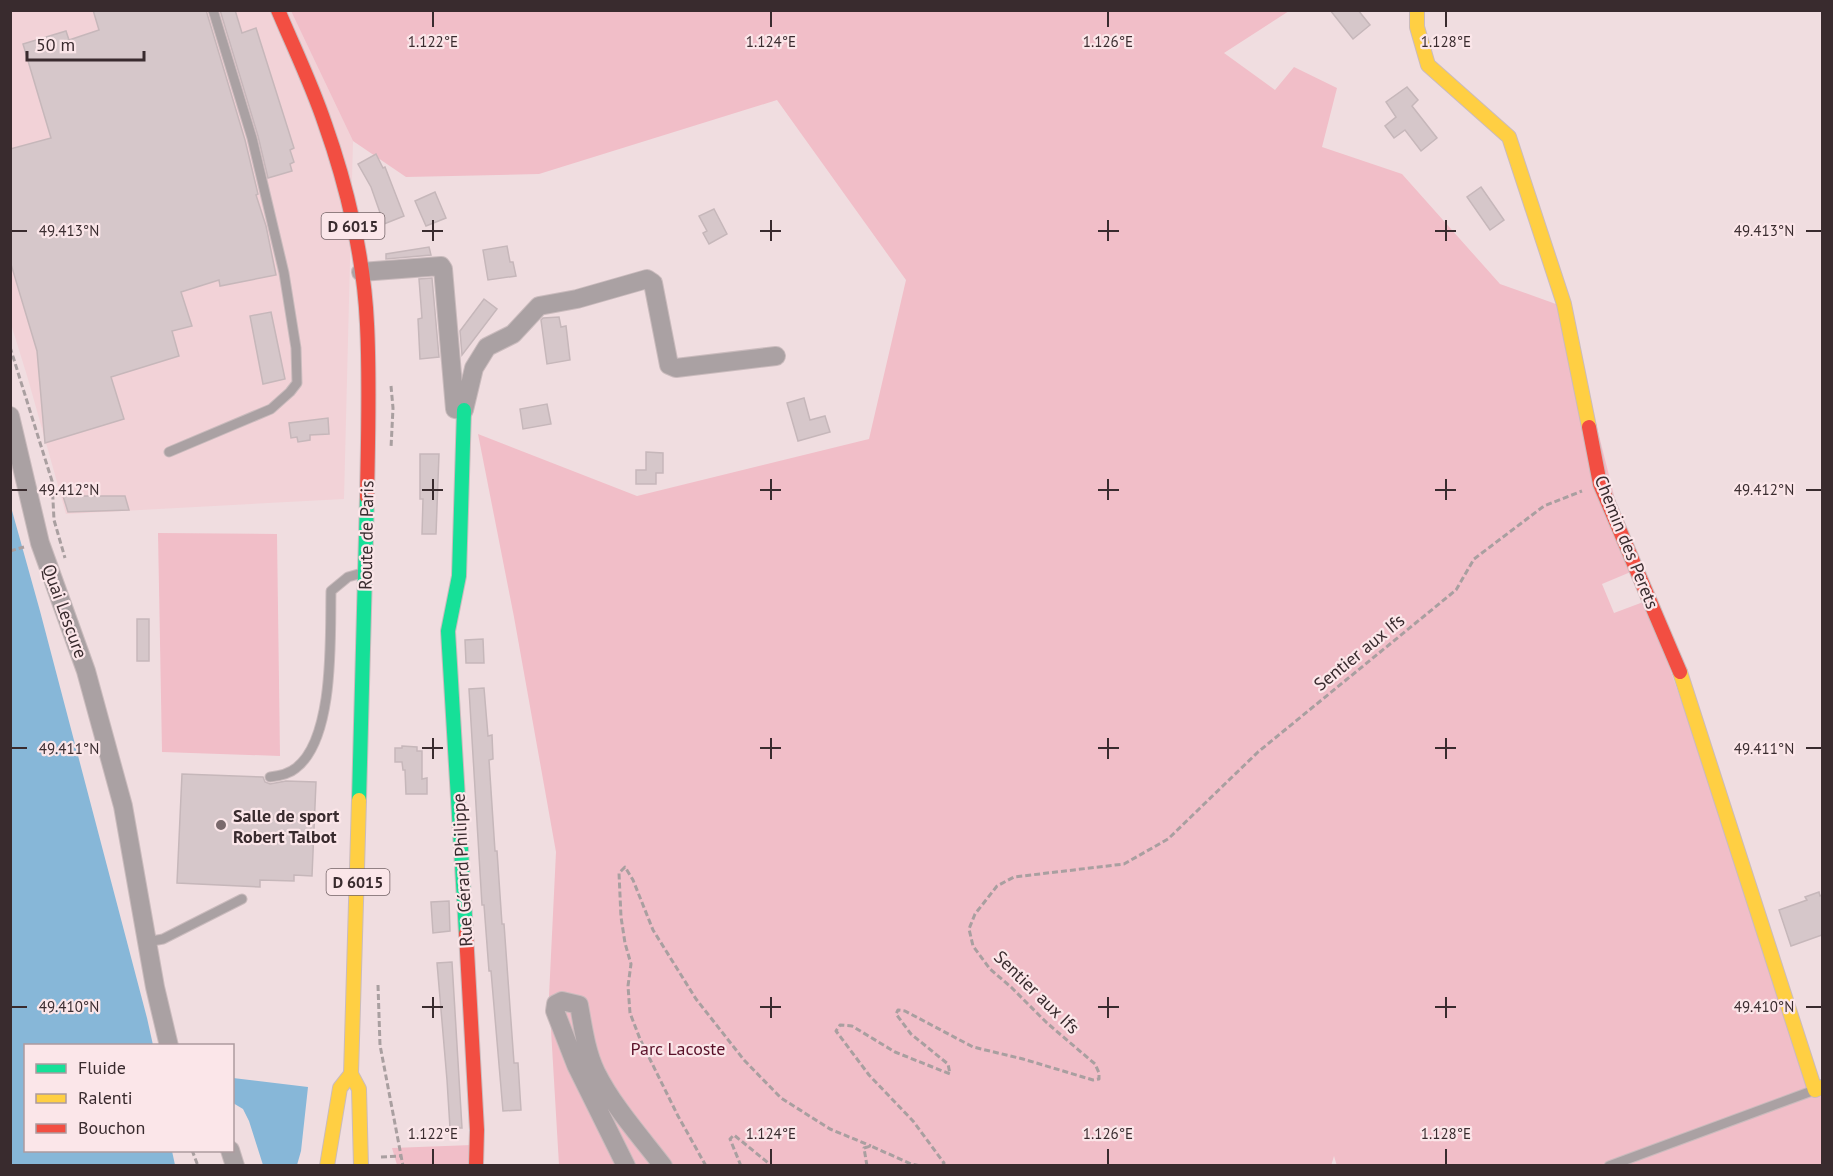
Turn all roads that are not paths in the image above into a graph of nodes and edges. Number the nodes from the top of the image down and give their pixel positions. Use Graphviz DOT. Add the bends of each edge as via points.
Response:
graph roads {
  1 [pos="213,10"];
  2 [pos="278,10"];
  3 [pos="1417,10"];
  4 [pos="362,272"];
  5 [pos="776,356"];
  6 [pos="464,410"];
  7 [pos="10,416"];
  8 [pos="169,452"];
  9 [pos="365,572"];
  10 [pos="270,777"];
  11 [pos="242,899"];
  12 [pos="147,942"];
  13 [pos="169,1044"];
  14 [pos="351,1074"];
  15 [pos="1819,1089"];
  16 [pos="327,1166"];
  17 [pos="361,1166"];
  18 [pos="476,1166"];
  19 [pos="626,1166"];
  20 [pos="663,1166"];
  21 [pos="1609,1166"];
  1 -- 8 [label="lane" via="252,138 284,273 296,348 297,383 271,409"];
  2 -- 4 [label="street, Route de Paris / D 6015" via="324,122"];
  3 -- 15 [label="street, Chemin des Perets" via="1417,27 1428,65 1509,137 1564,304 1600,484 1683,680"];
  4 -- 6 [label="street" via="441,266 455,409"];
  4 -- 9 [label="street, Route de Paris / D 6015" via="369,368"];
  5 -- 6 [label="street" via="676,368 669,365 653,283 647,279 539,306 513,334 487,347 474,368"];
  6 -- 18 [label="street, Rue Gérard Philippe" via="459,576 448,631"];
  7 -- 12 [label="street, Quai Lescure" via="40,543 86,671 123,806"];
  9 -- 10 [label="lane" via="348,576 332,591 328,687 315,739 296,768"];
  9 -- 14 [label="street, Route de Paris / D 6015"];
  11 -- 12 [label="lane" via="163,939"];
  12 -- 13 [label="street, Quai Lescure"];
  14 -- 16 [label="street, Route de Paris / D 6015" via="340,1088"];
  14 -- 17 [label="street, Route de Paris / D 6015" via="359,1089"];
  15 -- 21 [label="lane"];
  19 -- 20 [label="street" via="559,1022 555,1011 556,1004 562,1001 579,1005 596,1071 621,1112"];
}
